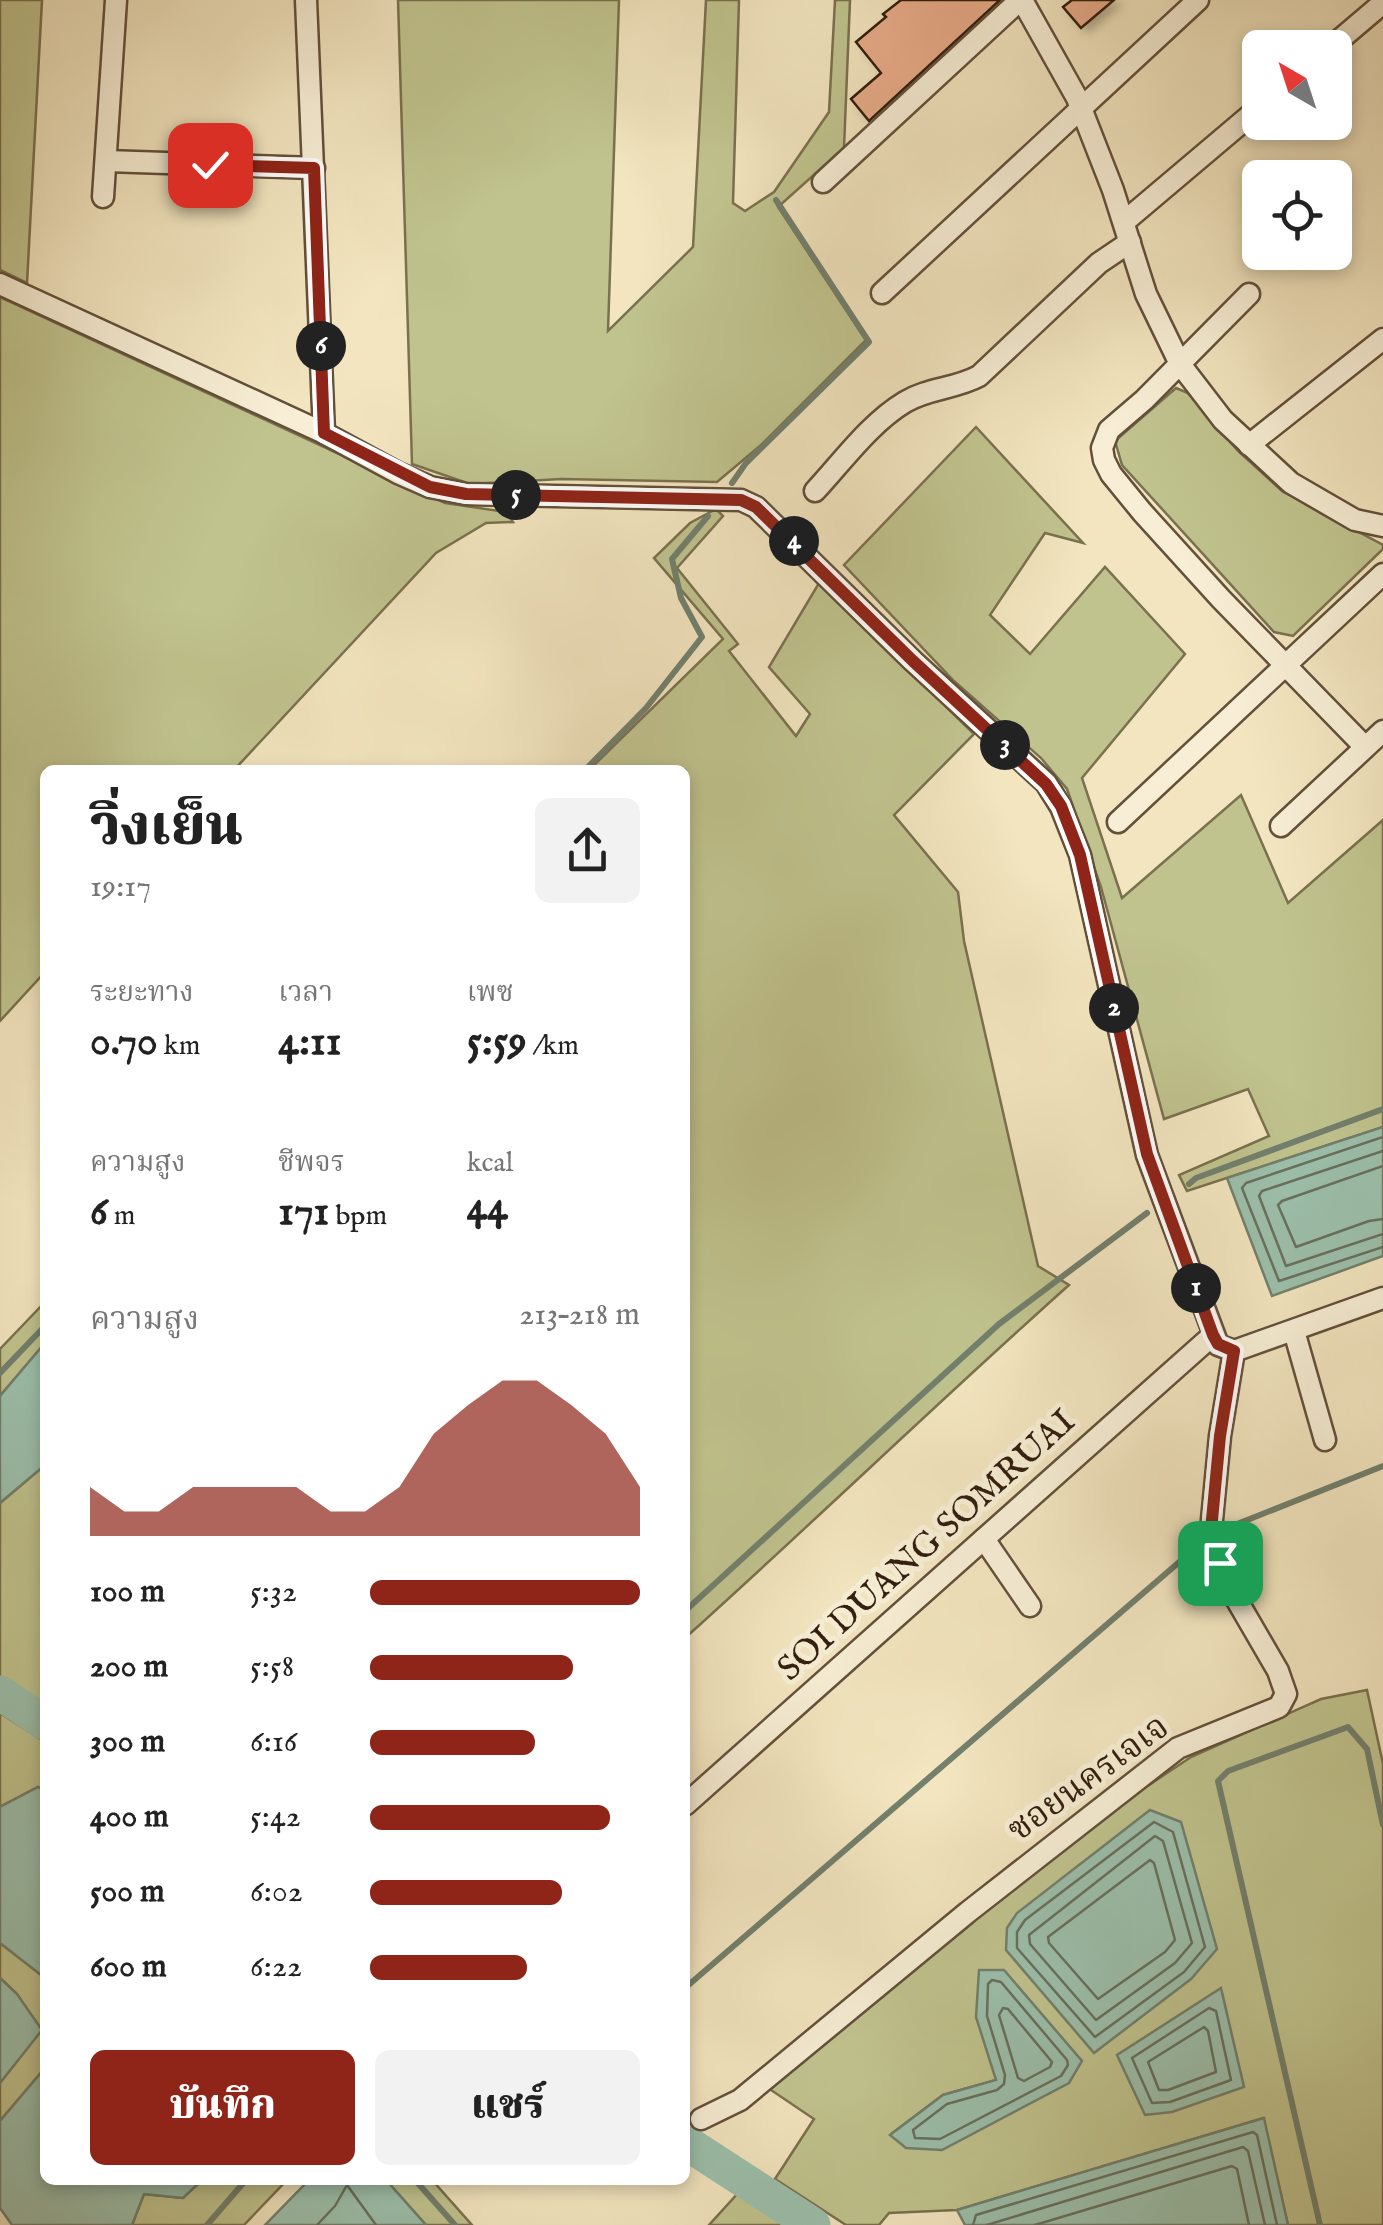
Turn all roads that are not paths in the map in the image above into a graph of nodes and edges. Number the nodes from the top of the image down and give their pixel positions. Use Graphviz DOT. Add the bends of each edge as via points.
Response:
graph roads {
  1 [pos="116,0"];
  2 [pos="306,0"];
  3 [pos="1021,0"];
  4 [pos="1198,0"];
  5 [pos="1383,3"];
  6 [pos="1351,30"];
  7 [pos="1081,106"];
  8 [pos="1242,124"];
  9 [pos="106,161"];
  10 [pos="314,168"];
  11 [pos="823,182"];
  12 [pos="104,197"];
  13 [pos="1127,232"];
  14 [pos="0,284"];
  15 [pos="882,293"];
  16 [pos="1249,294"];
  17 [pos="1383,339"];
  18 [pos="1180,364"];
  19 [pos="324,433"];
  20 [pos="1249,446"];
  21 [pos="815,491"];
  22 [pos="1379,520"];
  23 [pos="1383,574"];
  24 [pos="1283,665"];
  25 [pos="1383,731"];
  26 [pos="1365,746"];
  27 [pos="1118,822"];
  28 [pos="1280,826"];
  29 [pos="1383,1298"];
  30 [pos="1294,1331"];
  31 [pos="1213,1335"];
  32 [pos="1234,1351"];
  33 [pos="1324,1440"];
  34 [pos="984,1538"];
  35 [pos="1030,1606"];
  36 [pos="690,1801"];
  37 [pos="700,2118"];
  1 -- 9 [label="street"];
  2 -- 10 [label="street"];
  3 -- 7 [label="street"];
  3 -- 11 [label="street"];
  4 -- 7 [label="street"];
  5 -- 6 [label="street"];
  7 -- 13 [label="street"];
  7 -- 15 [label="street"];
  8 -- 13 [label="street"];
  9 -- 10 [label="street"];
  9 -- 12 [label="street"];
  10 -- 19 [label="street"];
  13 -- 18 [label="street" via="1146,294"];
  13 -- 21 [label="street" via="979,376 894,410"];
  14 -- 19 [label="street"];
  16 -- 18 [label="street"];
  17 -- 20 [label="street"];
  18 -- 20 [label="street"];
  18 -- 24 [label="street" via="1109,430 1104,460 1142,512"];
  19 -- 31 [label="street" via="430,487 466,494 741,500 756,507 1046,784 1080,855 1147,1154"];
  20 -- 22 [label="street" via="1316,500"];
  23 -- 24 [label="street"];
  24 -- 26 [label="street"];
  24 -- 27 [label="street"];
  25 -- 26 [label="street"];
  26 -- 28 [label="street"];
  29 -- 30 [label="street"];
  30 -- 32 [label="street"];
  30 -- 33 [label="street"];
  31 -- 32 [label="street"];
  31 -- 34 [label="street, SOI DUANG SOMRUAI"];
  32 -- 37 [label="street, ซอยนครเจเจ" via="1211,1530 1235,1597 1278,1671 1286,1694 1280,1707 1178,1748 740,2100"];
  34 -- 35 [label="street"];
  34 -- 36 [label="street, SOI DUANG SOMRUAI"];
}
